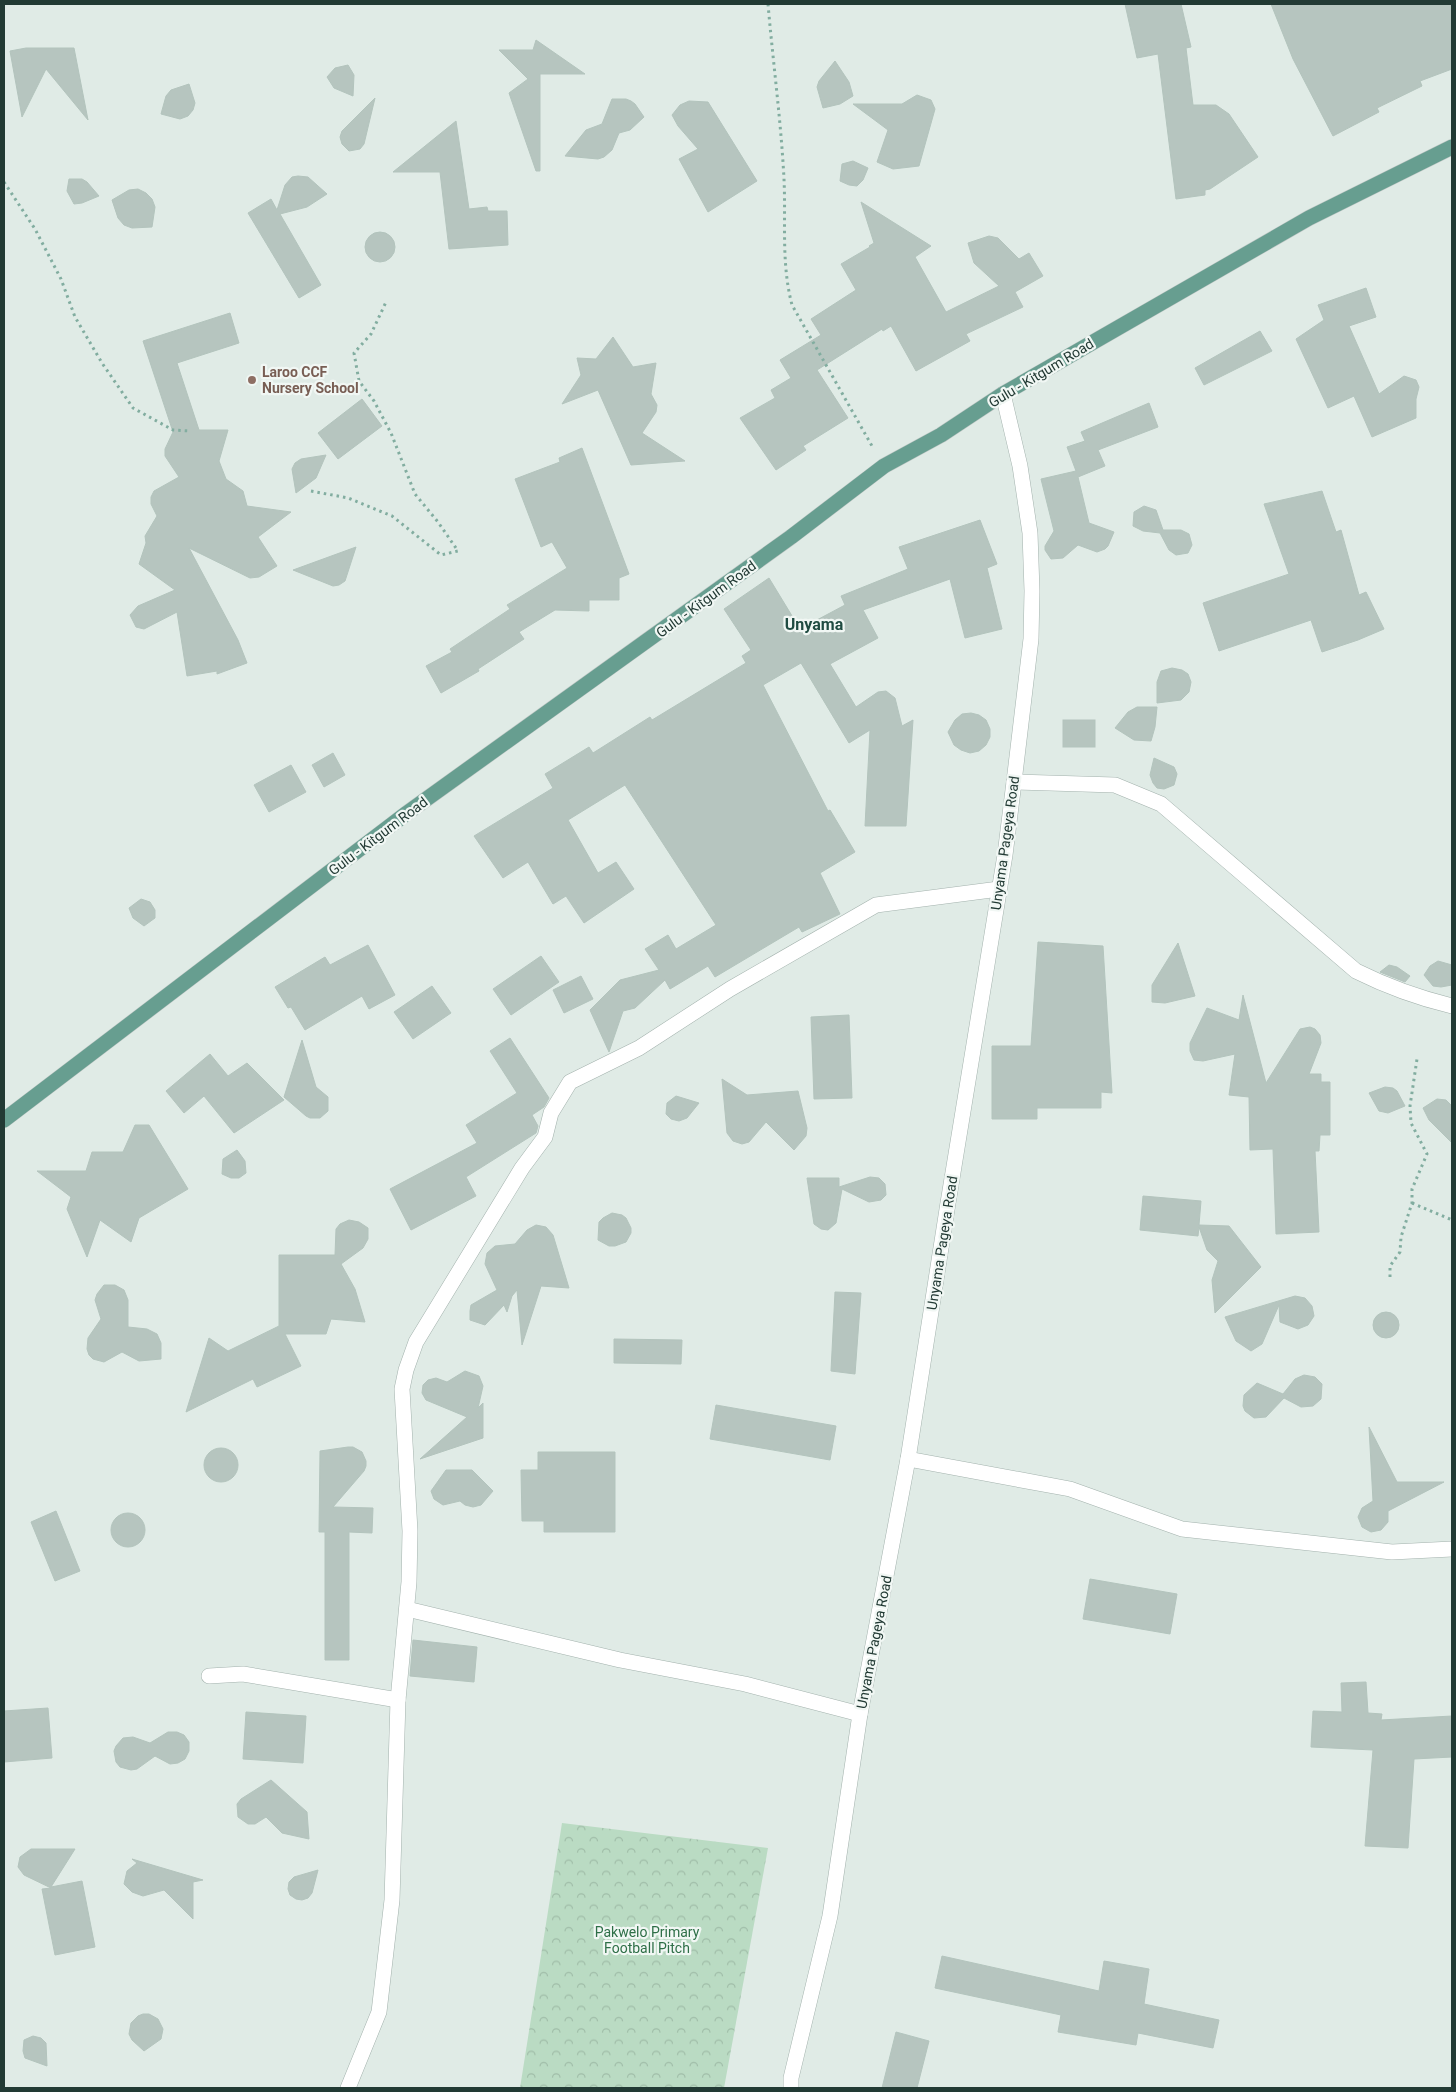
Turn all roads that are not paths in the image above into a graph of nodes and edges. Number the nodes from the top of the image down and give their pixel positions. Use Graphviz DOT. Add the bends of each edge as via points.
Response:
graph roads {
  1 [pos="1452,147"];
  2 [pos="1003,394"];
  3 [pos="1014,782"];
  4 [pos="999,889"];
  5 [pos="1452,1006"];
  6 [pos="4,1120"];
  7 [pos="908,1459"];
  8 [pos="1452,1549"];
  9 [pos="407,1609"];
  10 [pos="209,1676"];
  11 [pos="398,1700"];
  12 [pos="860,1714"];
  13 [pos="348,2088"];
  14 [pos="791,2088"];
  1 -- 2 [label="main road, Gulu - Kitgum Road" via="1309,218"];
  2 -- 3 [label="street, Unyama Pageya Road" via="1020,466 1030,533 1032,591 1031,639"];
  2 -- 6 [label="main road, Gulu - Kitgum Road" via="941,435 884,466 791,537 407,813"];
  3 -- 4 [label="street, Unyama Pageya Road"];
  3 -- 5 [label="street" via="1115,785 1162,804 1356,971 1388,986"];
  4 -- 7 [label="street, Unyama Pageya Road"];
  4 -- 9 [label="street" via="876,905 730,989 639,1048 570,1082 551,1113 545,1137 522,1168 421,1333 406,1370 402,1389 410,1531"];
  7 -- 8 [label="street" via="1070,1489 1182,1529 1392,1552"];
  7 -- 12 [label="street, Unyama Pageya Road"];
  9 -- 11 [label="street"];
  9 -- 12 [label="street" via="620,1660 745,1684"];
  10 -- 11 [label="street" via="243,1674"];
  11 -- 13 [label="street" via="392,1900 379,2012"];
  12 -- 14 [label="street, Unyama Pageya Road" via="830,1916"];
}
